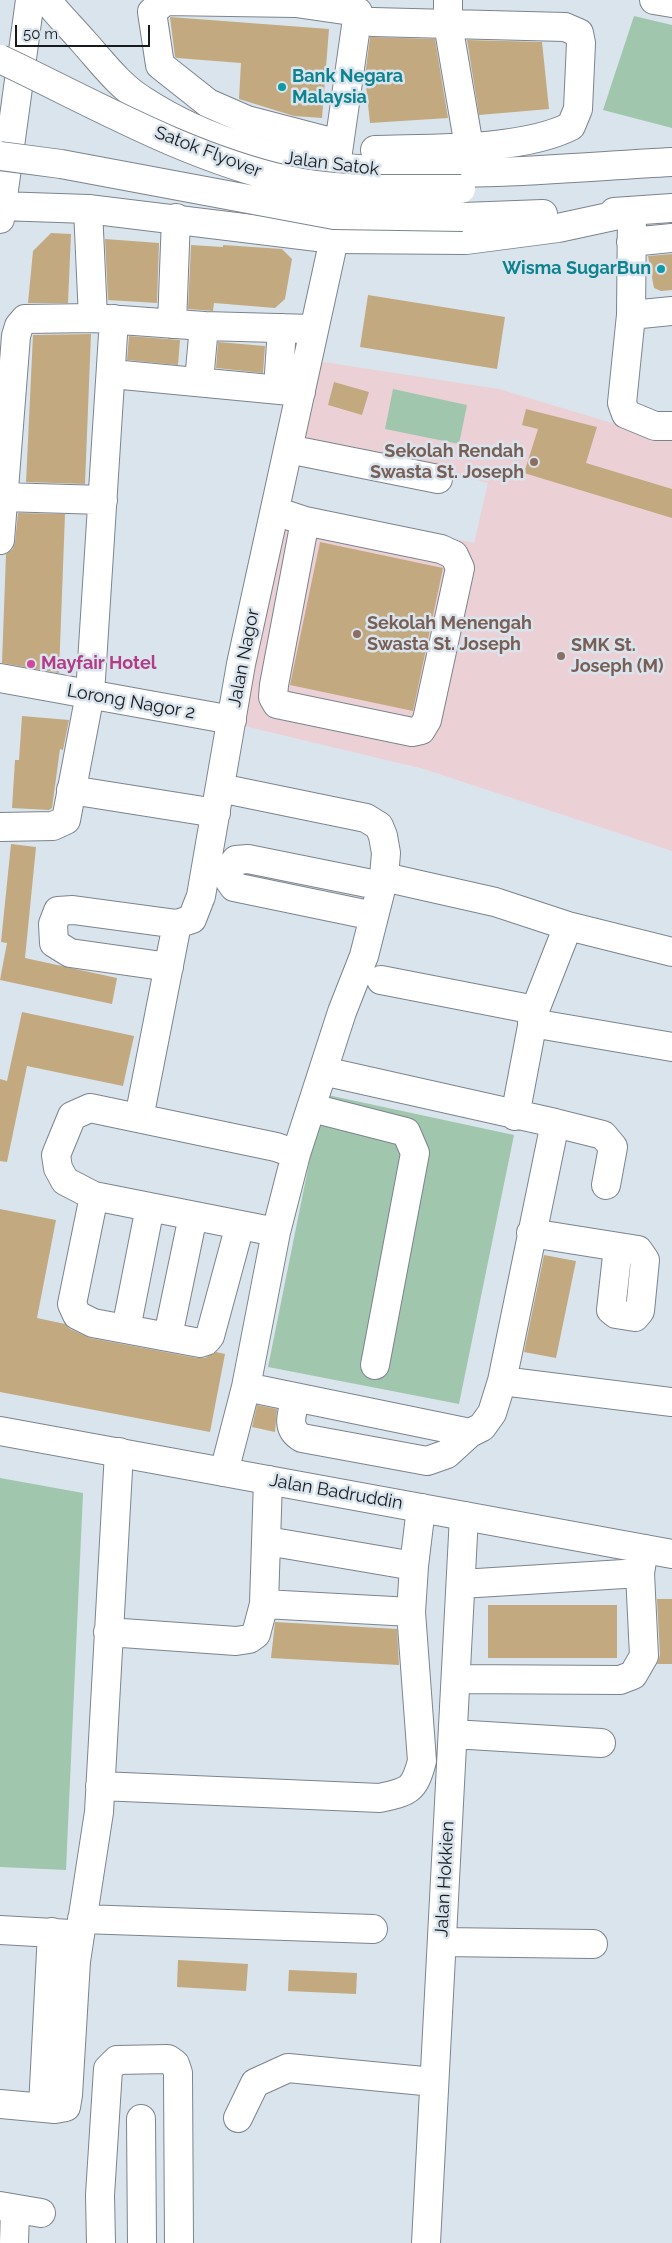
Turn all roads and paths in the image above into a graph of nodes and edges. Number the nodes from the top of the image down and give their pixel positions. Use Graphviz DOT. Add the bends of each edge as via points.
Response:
graph roads {
  1 [pos="30,0"];
  2 [pos="48,0"];
  3 [pos="71,0"];
  4 [pos="654,0"];
  5 [pos="672,3"];
  6 [pos="448,12"];
  7 [pos="372,22"];
  8 [pos="0,58"];
  9 [pos="111,74"];
  10 [pos="375,150"];
  11 [pos="338,155"];
  12 [pos="0,156"];
  13 [pos="672,162"];
  14 [pos="468,169"];
  15 [pos="672,175"];
  16 [pos="672,208"];
  17 [pos="88,209"];
  18 [pos="0,210"];
  19 [pos="632,212"];
  20 [pos="176,218"];
  21 [pos="672,238"];
  22 [pos="334,239"];
  23 [pos="631,242"];
  24 [pos="672,311"];
  25 [pos="631,315"];
  26 [pos="103,318"];
  27 [pos="172,324"];
  28 [pos="204,326"];
  29 [pos="282,328"];
  30 [pos="313,329"];
  31 [pos="112,374"];
  32 [pos="199,381"];
  33 [pos="289,391"];
  34 [pos="672,426"];
  35 [pos="288,449"];
  36 [pos="438,479"];
  37 [pos="2,497"];
  38 [pos="103,500"];
  39 [pos="275,511"];
  40 [pos="305,521"];
  41 [pos="0,540"];
  42 [pos="0,678"];
  43 [pos="237,690"];
  44 [pos="90,694"];
  45 [pos="273,697"];
  46 [pos="232,720"];
  47 [pos="71,790"];
  48 [pos="218,801"];
  49 [pos="0,827"];
  50 [pos="218,870"];
  51 [pos="383,881"];
  52 [pos="374,916"];
  53 [pos="177,924"];
  54 [pos="568,926"];
  55 [pos="672,952"];
  56 [pos="169,967"];
  57 [pos="381,980"];
  58 [pos="534,1016"];
  59 [pos="672,1047"];
  60 [pos="323,1071"];
  61 [pos="312,1108"];
  62 [pos="515,1116"];
  63 [pos="138,1118"];
  64 [pos="555,1123"];
  65 [pos="296,1154"];
  66 [pos="606,1185"];
  67 [pos="94,1196"];
  68 [pos="150,1207"];
  69 [pos="194,1216"];
  70 [pos="240,1225"];
  71 [pos="276,1232"];
  72 [pos="531,1233"];
  73 [pos="618,1247"];
  74 [pos="126,1329"];
  75 [pos="168,1336"];
  76 [pos="375,1365"];
  77 [pos="502,1382"];
  78 [pos="246,1387"];
  79 [pos="296,1398"];
  80 [pos="672,1402"];
  81 [pos="470,1433"];
  82 [pos="5,1434"];
  83 [pos="119,1452"];
  84 [pos="224,1472"];
  85 [pos="268,1480"];
  86 [pos="421,1508"];
  87 [pos="464,1516"];
  88 [pos="267,1541"];
  89 [pos="672,1554"];
  90 [pos="642,1561"];
  91 [pos="414,1566"];
  92 [pos="461,1584"];
  93 [pos="264,1604"];
  94 [pos="411,1612"];
  95 [pos="108,1632"];
  96 [pos="456,1679"];
  97 [pos="453,1734"];
  98 [pos="600,1743"];
  99 [pos="100,1786"];
  100 [pos="81,1927"];
  101 [pos="373,1929"];
  102 [pos="0,1930"];
  103 [pos="52,1932"];
  104 [pos="442,1942"];
  105 [pos="593,1944"];
  106 [pos="434,2082"];
  107 [pos="0,2104"];
  108 [pos="42,2107"];
  109 [pos="238,2118"];
  110 [pos="141,2119"];
  111 [pos="8,2208"];
  112 [pos="41,2214"];
  113 [pos="14,2243"];
  114 [pos="101,2243"];
  115 [pos="142,2243"];
  116 [pos="179,2243"];
  117 [pos="426,2243"];
  1 -- 18 [label="street"];
  2 -- 9 [label="street, Jalan Satok"];
  3 -- 9 [label="street"];
  4 -- 5 [label="street"];
  6 -- 7 [label="street"];
  6 -- 14 [label="street"];
  6 -- 14 [label="street" via="565,27 579,33 581,43 578,109 571,126"];
  8 -- 14 [label="street, Satok Flyover, bridge" via="206,156 288,181 334,187"];
  9 -- 11 [label="street, Jalan Satok" via="142,100 178,122 219,139 271,156"];
  10 -- 14 [label="street"];
  11 -- 11 [label="street" via="208,103 160,64 152,12 165,1 296,3 358,12"];
  11 -- 14 [label="street, Jalan Satok" via="388,171"];
  12 -- 19 [label="street, bridge" via="61,164 334,215"];
  13 -- 14 [label="street, Jalan Satok"];
  14 -- 15 [label="street, Jalan Satok" via="555,186"];
  16 -- 19 [label="street"];
  17 -- 18 [label="street"];
  17 -- 20 [label="street"];
  17 -- 26 [label="street"];
  19 -- 22 [label="street" via="558,228 466,240"];
  19 -- 23 [label="street"];
  20 -- 22 [label="street"];
  20 -- 27 [label="street"];
  21 -- 23 [label="street"];
  22 -- 30 [label="street, Jalan Nagor"];
  23 -- 25 [label="street"];
  24 -- 25 [label="street"];
  25 -- 34 [label="street" via="622,403 626,414 654,426"];
  26 -- 27 [label="street"];
  26 -- 31 [label="street"];
  26 -- 37 [label="street" via="25,319 18,326"];
  27 -- 28 [label="street"];
  28 -- 29 [label="street"];
  28 -- 32 [label="street"];
  29 -- 30 [label="street"];
  29 -- 33 [label="street"];
  30 -- 33 [label="street, Jalan Nagor"];
  31 -- 32 [label="street"];
  31 -- 38 [label="street"];
  32 -- 33 [label="street"];
  33 -- 35 [label="street, Jalan Nagor"];
  35 -- 36 [label="street"];
  35 -- 39 [label="street, Jalan Nagor"];
  37 -- 38 [label="street"];
  37 -- 41 [label="street"];
  38 -- 44 [label="street"];
  39 -- 40 [label="street"];
  39 -- 43 [label="street, Jalan Nagor"];
  40 -- 45 [label="street"];
  40 -- 45 [label="street" via="441,549 454,556 460,568 428,720 422,730 412,732 277,704"];
  42 -- 44 [label="street, Lorong Nagor 2"];
  43 -- 45 [label="street"];
  43 -- 46 [label="street, Jalan Nagor"];
  44 -- 46 [label="street, Lorong Nagor 2"];
  44 -- 47 [label="street"];
  46 -- 48 [label="street, Jalan Nagor"];
  47 -- 48 [label="street"];
  47 -- 49 [label="street" via="66,820 53,826"];
  48 -- 50 [label="street, Jalan Nagor"];
  48 -- 51 [label="street" via="366,818 378,826 383,836 386,853"];
  50 -- 51 [label="street" via="236,860 248,859"];
  50 -- 52 [label="street" via="234,887"];
  50 -- 53 [label="street, Jalan Nagor" via="201,896 192,919"];
  51 -- 52 [label="street"];
  51 -- 54 [label="street" via="495,902"];
  52 -- 60 [label="street" via="364,956"];
  53 -- 56 [label="street"];
  53 -- 56 [label="street" via="58,910 53,924 54,943 70,953"];
  54 -- 55 [label="street"];
  54 -- 58 [label="street"];
  56 -- 63 [label="street"];
  57 -- 58 [label="street"];
  58 -- 59 [label="street"];
  58 -- 62 [label="street"];
  60 -- 61 [label="street"];
  60 -- 62 [label="street"];
  61 -- 65 [label="street"];
  61 -- 76 [label="street" via="406,1132 415,1153"];
  62 -- 64 [label="street"];
  63 -- 65 [label="street"];
  63 -- 67 [label="street" via="90,1108 72,1116 56,1155 58,1168 65,1181"];
  64 -- 66 [label="street" via="603,1135 612,1147"];
  64 -- 72 [label="street"];
  65 -- 71 [label="street"];
  67 -- 68 [label="street"];
  67 -- 74 [label="street" via="72,1304 77,1315 93,1323"];
  68 -- 69 [label="street"];
  68 -- 74 [label="street"];
  69 -- 70 [label="street"];
  69 -- 75 [label="street"];
  70 -- 71 [label="street"];
  70 -- 75 [label="street" via="206,1341 200,1343"];
  71 -- 78 [label="street"];
  72 -- 73 [label="street"];
  72 -- 77 [label="street"];
  74 -- 75 [label="street"];
  77 -- 80 [label="street"];
  77 -- 81 [label="street" via="492,1413 482,1427"];
  78 -- 79 [label="street"];
  78 -- 84 [label="street"];
  79 -- 81 [label="street"];
  79 -- 81 [label="street" via="290,1422 294,1433 302,1438 427,1461 447,1454"];
  82 -- 83 [label="street, Jalan Badruddin"];
  83 -- 84 [label="street, Jalan Badruddin"];
  83 -- 95 [label="street"];
  84 -- 85 [label="street, Jalan Badruddin"];
  85 -- 86 [label="street, Jalan Badruddin"];
  85 -- 88 [label="street"];
  86 -- 87 [label="street, Jalan Badruddin"];
  86 -- 91 [label="street"];
  87 -- 90 [label="street, Jalan Badruddin"];
  87 -- 92 [label="street, Jalan Hokkien"];
  88 -- 91 [label="street"];
  88 -- 93 [label="street"];
  89 -- 90 [label="street, Jalan Badruddin"];
  90 -- 92 [label="street"];
  90 -- 96 [label="street" via="644,1656 633,1675 620,1680"];
  91 -- 94 [label="street"];
  92 -- 96 [label="street, Jalan Hokkien"];
  93 -- 94 [label="street"];
  93 -- 95 [label="street" via="256,1634 242,1640"];
  94 -- 99 [label="street" via="422,1761 417,1781 404,1792 380,1798"];
  95 -- 99 [label="street"];
  96 -- 97 [label="street, Jalan Hokkien"];
  97 -- 98 [label="street"];
  97 -- 104 [label="street, Jalan Hokkien"];
  99 -- 100 [label="street"];
  100 -- 101 [label="street"];
  100 -- 103 [label="street"];
  100 -- 108 [label="street" via="66,2107"];
  102 -- 103 [label="street"];
  103 -- 108 [label="street"];
  104 -- 105 [label="street"];
  104 -- 106 [label="street, Jalan Hokkien"];
  106 -- 109 [label="street" via="288,2068 255,2083"];
  106 -- 117 [label="street, Jalan Hokkien"];
  107 -- 108 [label="street"];
  110 -- 115 [label="street"];
  111 -- 112 [label="street"];
  111 -- 113 [label="street"];
  114 -- 116 [label="street" via="100,2195 108,2069 117,2060 168,2059 178,2073"];
}
